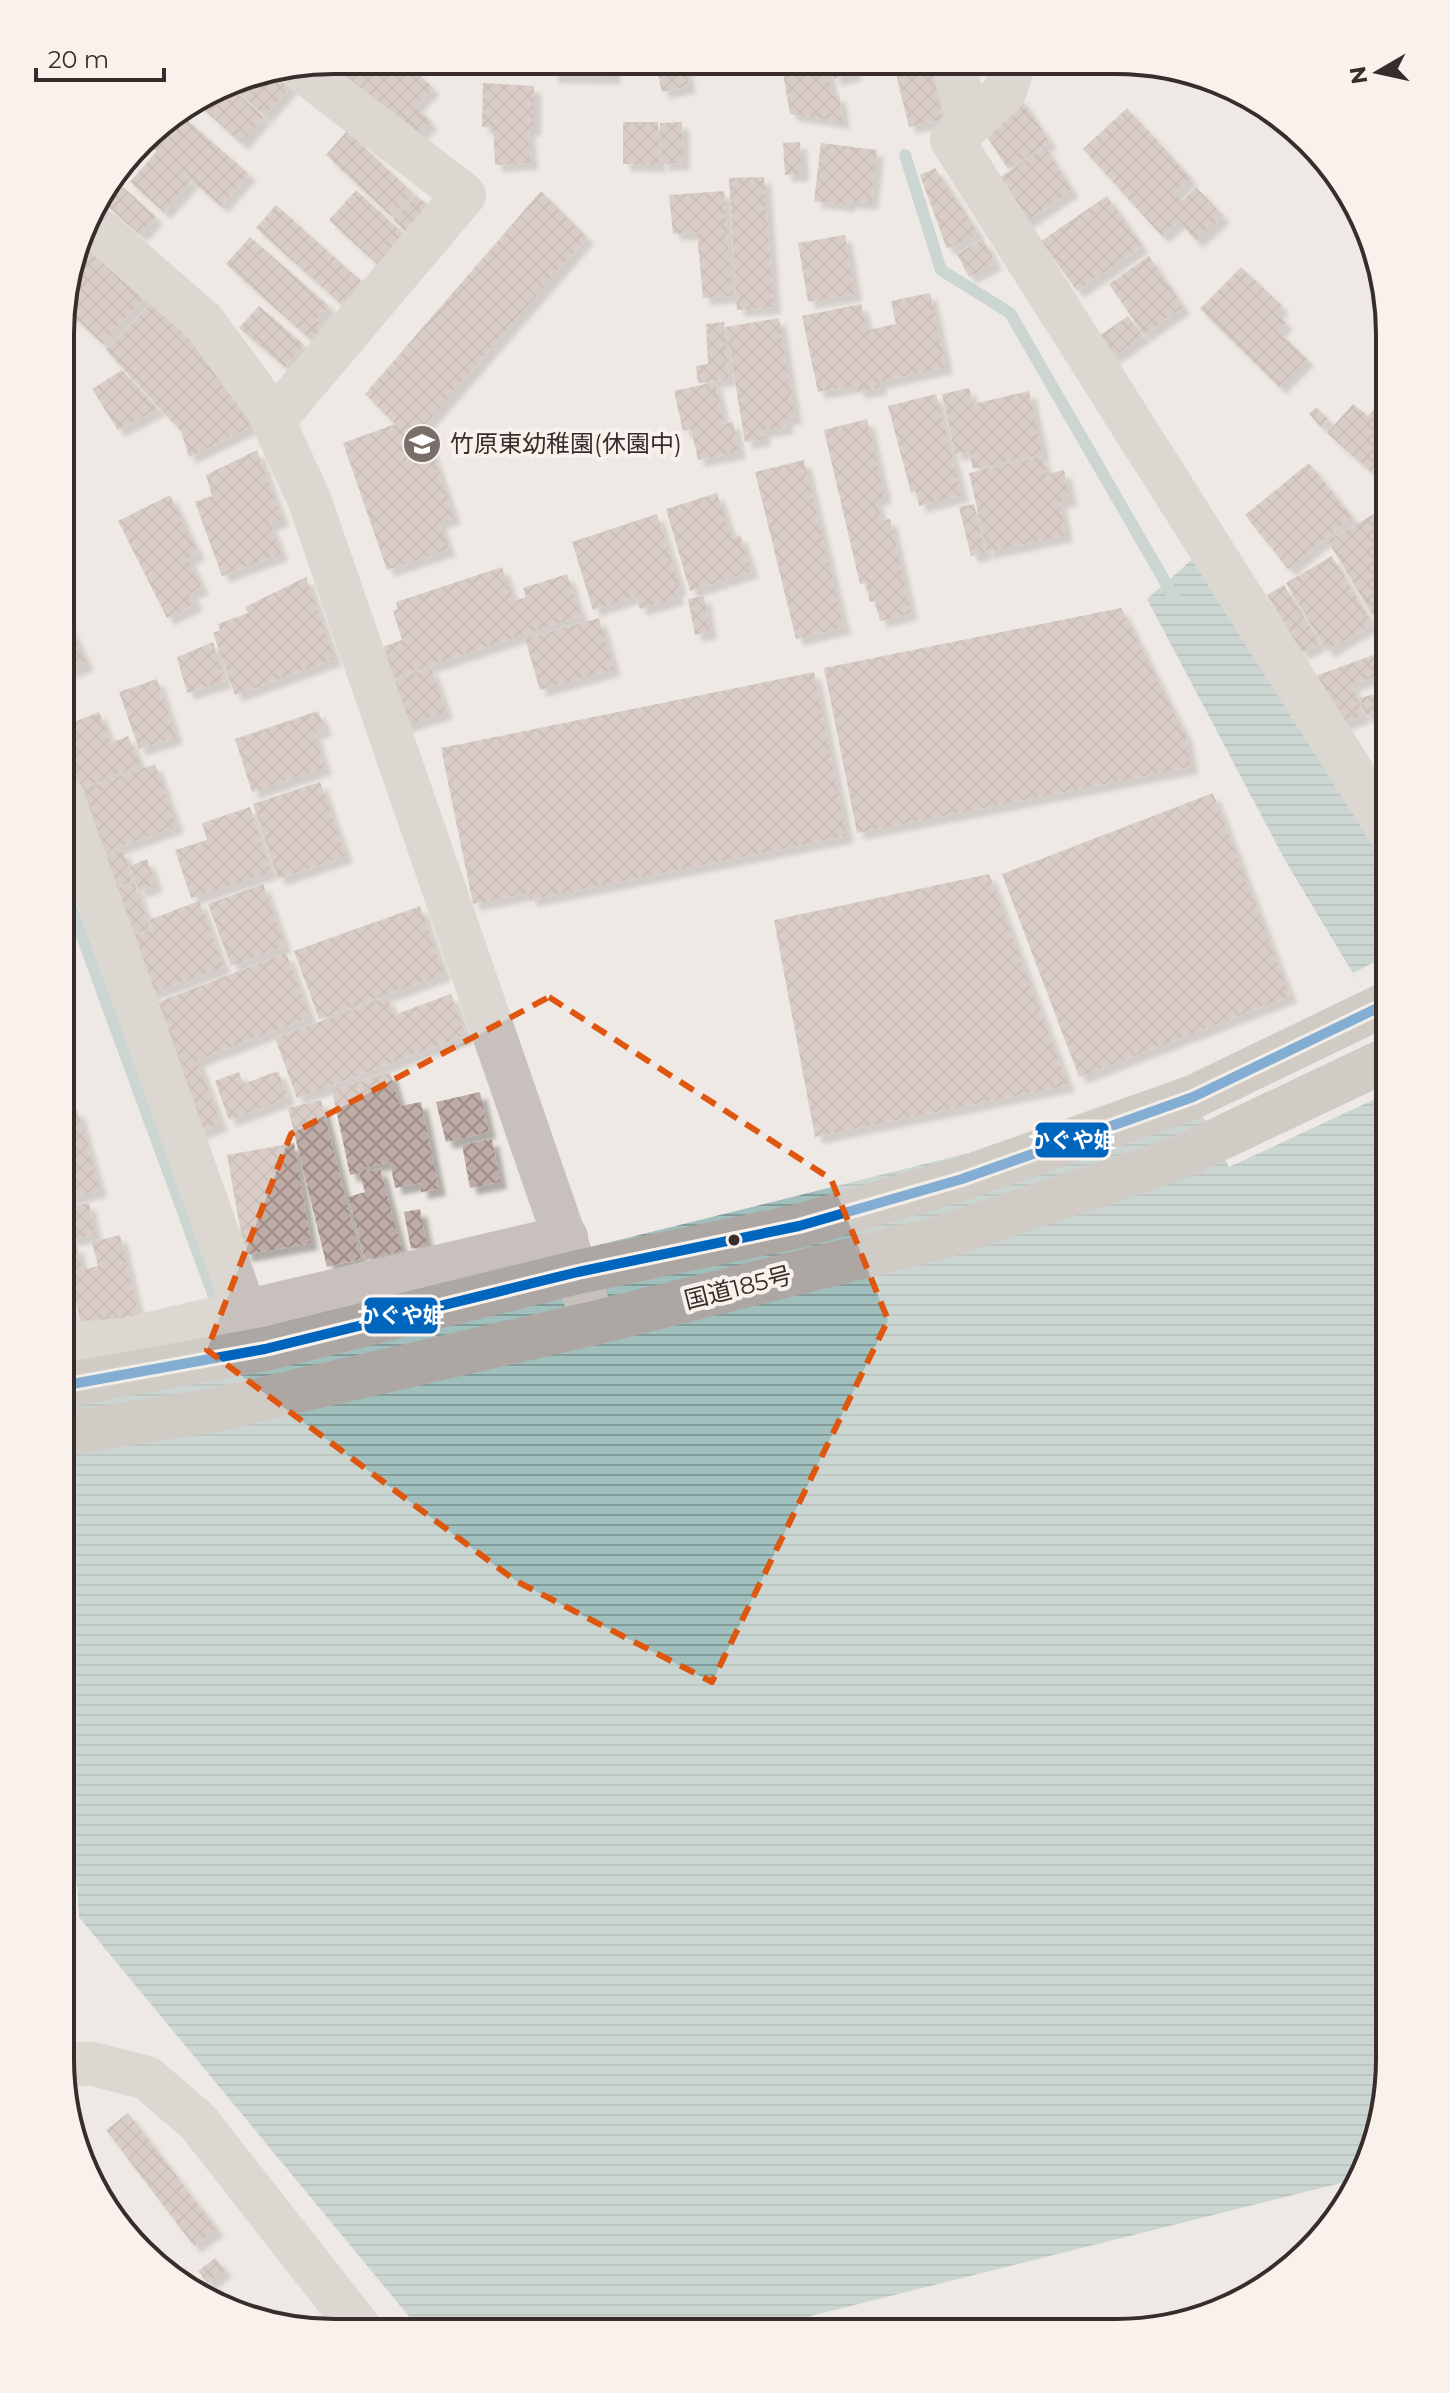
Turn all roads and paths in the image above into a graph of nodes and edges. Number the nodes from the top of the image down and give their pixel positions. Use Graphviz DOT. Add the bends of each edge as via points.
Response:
graph roads {
  1 [pos="956,74"];
  2 [pos="1010,74"];
  3 [pos="309,75"];
  4 [pos="969,125"];
  5 [pos="97,229"];
  6 [pos="274,420"];
  7 [pos="1376,809"];
  8 [pos="74,830"];
  9 [pos="1376,1009"];
  10 [pos="1376,1065"];
  11 [pos="572,1253"];
  12 [pos="244,1314"];
  13 [pos="594,1323"];
  14 [pos="74,1344"];
  15 [pos="74,1384"];
  16 [pos="74,1432"];
  17 [pos="74,2064"];
  18 [pos="353,2319"];
  1 -- 4 [label="street"];
  2 -- 4 [label="street" via="1004,93"];
  3 -- 6 [label="street" via="464,195"];
  4 -- 7 [label="street" via="952,140"];
  5 -- 6 [label="street" via="203,321"];
  6 -- 11 [label="street" via="309,499"];
  8 -- 12 [label="street"];
  9 -- 11 [label="highway, 国道185号" via="1193,1097 962,1179 828,1217"];
  10 -- 13 [label="highway, 国道185号" via="1216,1142 939,1238"];
  11 -- 12 [label="street"];
  11 -- 13 [label="street"];
  11 -- 15 [label="highway, 国道185号" via="265,1349"];
  12 -- 14 [label="street" via="124,1340"];
  13 -- 16 [label="highway, 国道185号" via="215,1410"];
  17 -- 18 [label="street" via="147,2078 198,2122"];
}
